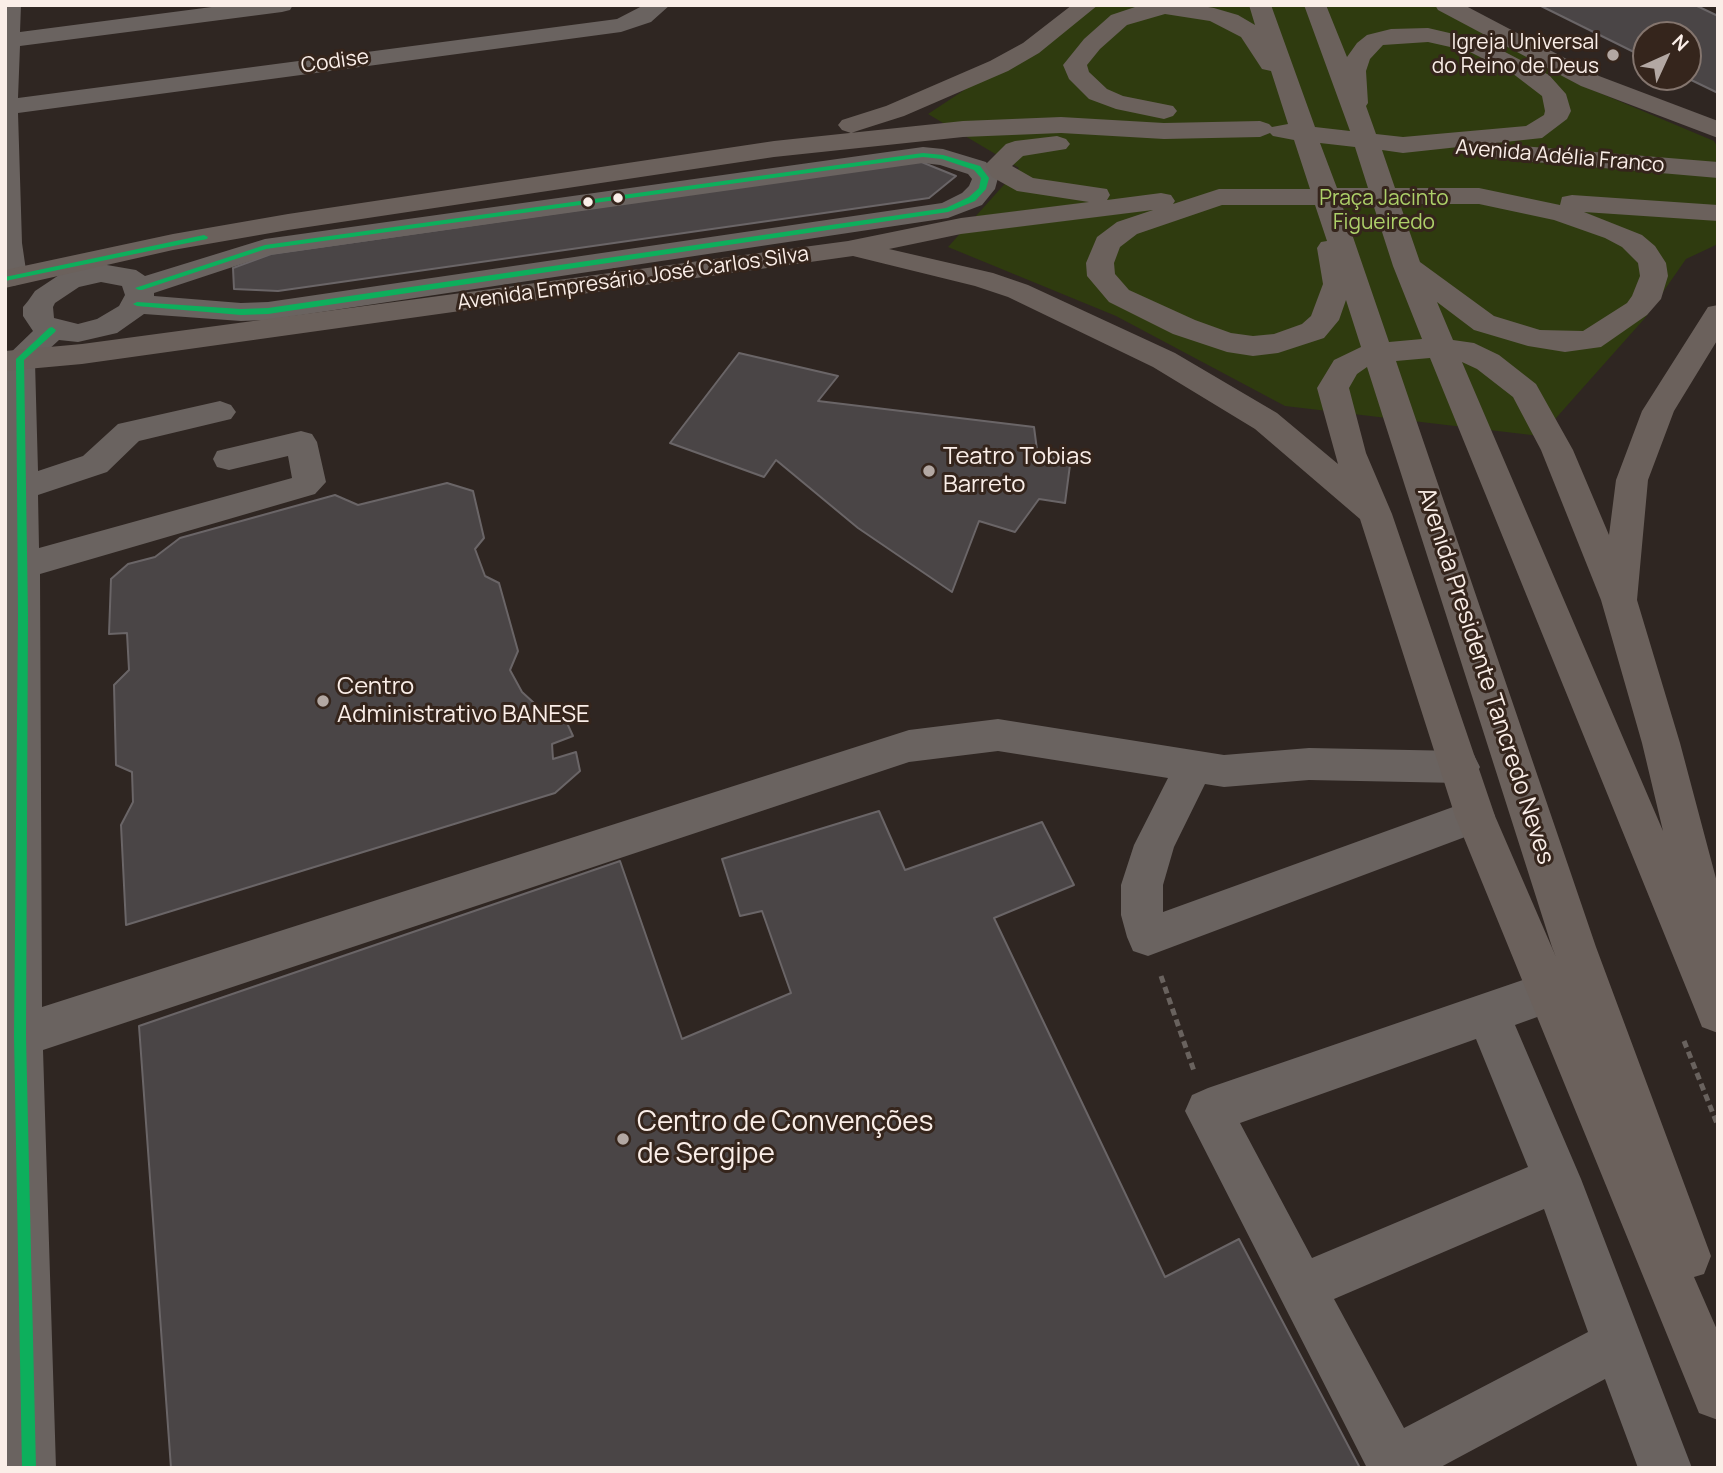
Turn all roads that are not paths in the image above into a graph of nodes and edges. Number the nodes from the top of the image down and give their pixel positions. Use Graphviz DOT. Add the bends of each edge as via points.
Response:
graph roads {
  1 [pos="10,5"];
  2 [pos="282,5"];
  3 [pos="659,5"];
  4 [pos="1087,5"];
  5 [pos="1249,5"];
  6 [pos="1260,5"];
  7 [pos="1446,5"];
  8 [pos="258,7"];
  9 [pos="1305,14"];
  10 [pos="7,41"];
  11 [pos="1285,84"];
  12 [pos="5,107"];
  13 [pos="1357,115"];
  14 [pos="1260,129"];
  15 [pos="1718,130"];
  16 [pos="1164,131"];
  17 [pos="1403,145"];
  18 [pos="774,149"];
  19 [pos="1718,170"];
  20 [pos="995,171"];
  21 [pos="1219,197"];
  22 [pos="1479,197"];
  23 [pos="1147,202"];
  24 [pos="1718,213"];
  25 [pos="1334,220"];
  26 [pos="848,249"];
  27 [pos="102,266"];
  28 [pos="1407,266"];
  29 [pos="64,274"];
  30 [pos="9,278"];
  31 [pos="138,296"];
  32 [pos="1718,314"];
  33 [pos="71,339"];
  34 [pos="13,360"];
  35 [pos="220,412"];
  36 [pos="229,459"];
  37 [pos="22,488"];
  38 [pos="1375,514"];
  39 [pos="23,566"];
  40 [pos="1619,600"];
  41 [pos="14,618"];
  42 [pos="1194,768"];
  43 [pos="1460,768"];
  44 [pos="1475,816"];
  45 [pos="1718,969"];
  46 [pos="1549,992"];
  47 [pos="1718,1012"];
  48 [pos="1488,1013"];
  49 [pos="20,1036"];
  50 [pos="1556,1178"];
  51 [pos="1301,1288"];
  52 [pos="1618,1344"];
  53 [pos="1718,1344"];
  54 [pos="1718,1394"];
  55 [pos="1395,1465"];
  56 [pos="29,1468"];
  57 [pos="1665,1468"];
  1 -- 10 [label="street"];
  2 -- 8 [label="street"];
  3 -- 12 [label="street, Codise" via="621,25"];
  4 -- 18 [label="main road" via="1031,48 962,83 895,111"];
  5 -- 9 [label="main road" via="1271,19"];
  6 -- 11 [label="main road, Avenida Presidente Tancredo Neves"];
  7 -- 15 [label="main road" via="1590,81"];
  8 -- 10 [label="street"];
  9 -- 13 [label="main road"];
  10 -- 12 [label="street"];
  11 -- 14 [label="main road" via="1250,32 1214,15 1178,7 1152,9 1119,20 1075,65 1086,84 1116,102"];
  11 -- 25 [label="main road, Avenida Presidente Tancredo Neves"];
  12 -- 30 [label="street"];
  13 -- 17 [label="main road" via="1354,71 1358,59 1375,40 1391,37 1428,35 1476,46 1540,80 1557,102 1554,120 1520,136"];
  13 -- 28 [label="main road"];
  14 -- 16 [label="main road"];
  14 -- 17 [label="main road"];
  16 -- 18 [label="main road" via="1061,125 963,129"];
  16 -- 20 [label="main road" via="1015,149"];
  17 -- 19 [label="main road, Avenida Adélia Franco"];
  18 -- 27 [label="main road" via="173,242"];
  20 -- 23 [label="main road" via="1026,185"];
  20 -- 31 [label="street" via="923,155 265,247"];
  20 -- 31 [label="street" via="972,199 948,209 268,311 241,312"];
  21 -- 22 [label="main road"];
  21 -- 23 [label="main road, Avenida Empresário José Carlos Silva"];
  21 -- 25 [label="main road" via="1127,228 1108,243 1100,263 1101,276 1119,296 1227,342 1253,346 1297,339 1313,331 1330,309 1337,284 1328,229"];
  22 -- 24 [label="main road, Avenida Adélia Franco"];
  22 -- 28 [label="main road" via="1561,213 1632,241 1652,263 1654,276 1646,299 1590,340 1539,339 1484,323"];
  23 -- 26 [label="main road, Avenida Empresário José Carlos Silva" via="961,226"];
  25 -- 53 [label="main road, Avenida Presidente Tancredo Neves" via="1574,947"];
  26 -- 33 [label="main road, Avenida Empresário José Carlos Silva"];
  26 -- 38 [label="main road" via="1018,290 1164,360 1266,421"];
  27 -- 29 [label="street"];
  27 -- 31 [label="street" via="126,276"];
  28 -- 47 [label="main road"];
  29 -- 30 [label="main road"];
  29 -- 33 [label="street" via="38,307 38,316 42,324"];
  31 -- 33 [label="street" via="120,320"];
  32 -- 40 [label="main road" via="1658,411 1640,454 1632,480"];
  33 -- 34 [label="street"];
  34 -- 37 [label="street"];
  35 -- 37 [label="street" via="129,432 95,464"];
  36 -- 39 [label="street" via="301,442 309,482"];
  37 -- 39 [label="street"];
  38 -- 40 [label="main road" via="1350,453 1334,388 1345,367 1362,357 1413,348 1463,350 1488,362 1525,391 1557,450"];
  38 -- 43 [label="main road"];
  39 -- 41 [label="street"];
  40 -- 45 [label="main road" via="1661,743"];
  41 -- 49 [label="street"];
  42 -- 43 [label="street" via="1224,771 1309,764"];
  42 -- 44 [label="street" via="1154,845 1142,885 1148,937"];
  42 -- 49 [label="street" via="998,734 908,746"];
  43 -- 44 [label="main road"];
  44 -- 46 [label="main road"];
  46 -- 48 [label="street"];
  46 -- 54 [label="main road"];
  48 -- 50 [label="street"];
  48 -- 51 [label="street" via="1208,1111"];
  49 -- 56 [label="street"];
  50 -- 51 [label="street"];
  50 -- 52 [label="street"];
  51 -- 55 [label="street"];
  52 -- 55 [label="street"];
  52 -- 57 [label="street"];
}
